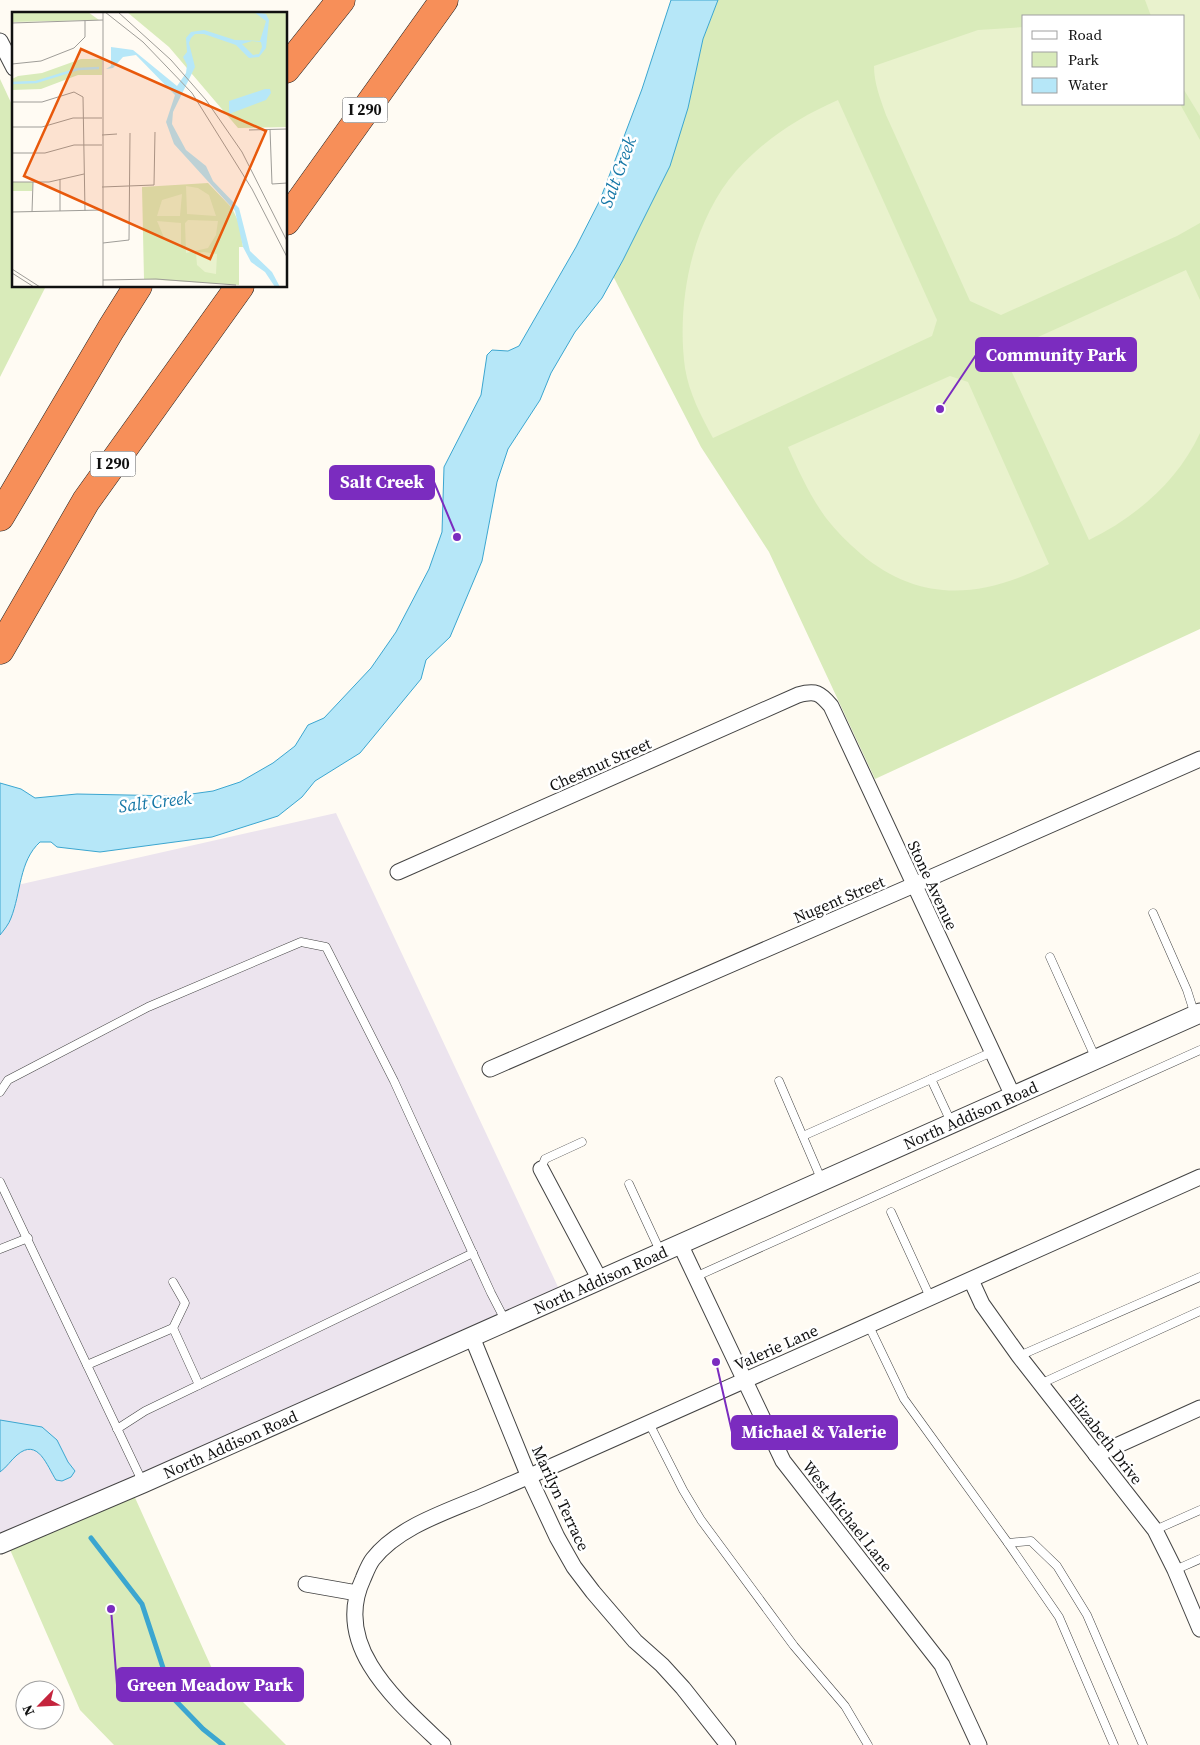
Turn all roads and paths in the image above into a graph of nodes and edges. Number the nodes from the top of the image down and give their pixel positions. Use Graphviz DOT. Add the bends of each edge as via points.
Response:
graph roads {
  1 [pos="341,0"];
  2 [pos="444,0"];
  3 [pos="0,41"];
  4 [pos="12,64"];
  5 [pos="288,66"];
  6 [pos="288,218"];
  7 [pos="137,288"];
  8 [pos="239,288"];
  9 [pos="0,517"];
  10 [pos="0,650"];
  11 [pos="816,693"];
  12 [pos="1200,759"];
  13 [pos="398,872"];
  14 [pos="914,885"];
  15 [pos="1153,913"];
  16 [pos="1050,957"];
  17 [pos="1198,1018"];
  18 [pos="1200,1050"];
  19 [pos="992,1052"];
  20 [pos="1096,1060"];
  21 [pos="490,1069"];
  22 [pos="931,1079"];
  23 [pos="778,1081"];
  24 [pos="0,1092"];
  25 [pos="1013,1096"];
  26 [pos="952,1124"];
  27 [pos="803,1136"];
  28 [pos="582,1142"];
  29 [pos="541,1169"];
  30 [pos="1200,1177"];
  31 [pos="822,1181"];
  32 [pos="0,1182"];
  33 [pos="629,1184"];
  34 [pos="891,1212"];
  35 [pos="28,1238"];
  36 [pos="680,1244"];
  37 [pos="0,1249"];
  38 [pos="661,1252"];
  39 [pos="473,1253"];
  40 [pos="695,1277"];
  41 [pos="1200,1277"];
  42 [pos="600,1280"];
  43 [pos="971,1280"];
  44 [pos="173,1282"];
  45 [pos="930,1297"];
  46 [pos="1200,1312"];
  47 [pos="506,1322"];
  48 [pos="868,1324"];
  49 [pos="173,1328"];
  50 [pos="472,1337"];
  51 [pos="1019,1356"];
  52 [pos="87,1365"];
  53 [pos="744,1380"];
  54 [pos="1040,1384"];
  55 [pos="199,1385"];
  56 [pos="1200,1408"];
  57 [pos="649,1424"];
  58 [pos="117,1429"];
  59 [pos="1096,1455"];
  60 [pos="529,1477"];
  61 [pos="143,1483"];
  62 [pos="1200,1510"];
  63 [pos="1154,1530"];
  64 [pos="1008,1542"];
  65 [pos="0,1544"];
  66 [pos="1200,1559"];
  67 [pos="1175,1570"];
  68 [pos="306,1584"];
  69 [pos="357,1593"];
  70 [pos="1200,1629"];
  71 [pos="443,1745"];
  72 [pos="728,1745"];
  73 [pos="868,1745"];
  74 [pos="979,1745"];
  75 [pos="1114,1745"];
  76 [pos="1143,1745"];
  1 -- 5 [label="highway"];
  2 -- 6 [label="highway, I 290"];
  3 -- 4 [label="street"];
  7 -- 9 [label="highway"];
  8 -- 10 [label="highway, I 290" via="86,501"];
  11 -- 13 [label="street, Chestnut Street" via="798,695"];
  11 -- 14 [label="street, Stone Avenue" via="831,706"];
  12 -- 14 [label="street, Nugent Street"];
  14 -- 19 [label="street, Stone Avenue"];
  14 -- 21 [label="street, Nugent Street"];
  15 -- 17 [label="lane"];
  16 -- 20 [label="lane"];
  17 -- 20 [label="street, North Addison Road"];
  18 -- 40 [label="lane"];
  19 -- 22 [label="lane"];
  19 -- 25 [label="street, Stone Avenue"];
  20 -- 25 [label="street, North Addison Road"];
  22 -- 26 [label="lane"];
  22 -- 27 [label="lane"];
  23 -- 27 [label="lane"];
  24 -- 39 [label="lane" via="8,1080 148,1007 300,942 326,946 394,1081"];
  25 -- 26 [label="street, North Addison Road"];
  26 -- 31 [label="street, North Addison Road"];
  27 -- 31 [label="lane"];
  28 -- 29 [label="lane" via="545,1159"];
  29 -- 42 [label="street"];
  30 -- 43 [label="street, Valerie Lane"];
  31 -- 36 [label="street, North Addison Road"];
  32 -- 35 [label="lane"];
  33 -- 38 [label="lane"];
  34 -- 45 [label="lane"];
  35 -- 37 [label="lane"];
  35 -- 52 [label="lane"];
  36 -- 38 [label="street, North Addison Road"];
  36 -- 40 [label="street, West Michael Lane"];
  38 -- 42 [label="street, North Addison Road"];
  39 -- 47 [label="lane"];
  39 -- 55 [label="lane"];
  40 -- 53 [label="street, West Michael Lane"];
  41 -- 51 [label="lane"];
  42 -- 47 [label="street, North Addison Road"];
  43 -- 45 [label="street, Valerie Lane"];
  43 -- 51 [label="street, Elizabeth Drive" via="982,1304"];
  44 -- 49 [label="lane" via="184,1303"];
  45 -- 48 [label="street, Valerie Lane"];
  46 -- 54 [label="lane"];
  47 -- 50 [label="street, North Addison Road"];
  48 -- 53 [label="street, Valerie Lane"];
  48 -- 64 [label="lane" via="904,1399"];
  49 -- 52 [label="lane"];
  49 -- 55 [label="lane"];
  50 -- 60 [label="street, Marilyn Terrace"];
  50 -- 61 [label="street, North Addison Road"];
  51 -- 54 [label="street, Elizabeth Drive"];
  52 -- 58 [label="lane"];
  53 -- 57 [label="street, Valerie Lane"];
  53 -- 74 [label="street, West Michael Lane" via="783,1461 942,1665"];
  54 -- 59 [label="street, Elizabeth Drive"];
  55 -- 58 [label="lane" via="145,1411"];
  56 -- 59 [label="street"];
  57 -- 60 [label="street, Valerie Lane"];
  57 -- 73 [label="lane" via="701,1520 794,1646 845,1706"];
  58 -- 61 [label="lane"];
  59 -- 63 [label="street, Elizabeth Drive"];
  60 -- 69 [label="street, Valerie Lane" via="414,1526 372,1559"];
  60 -- 72 [label="street, Marilyn Terrace" via="574,1567 635,1640 684,1688"];
  61 -- 65 [label="street, North Addison Road"];
  62 -- 63 [label="lane"];
  63 -- 67 [label="street, Elizabeth Drive"];
  64 -- 75 [label="lane" via="1059,1617"];
  64 -- 76 [label="lane" via="1031,1541 1057,1566 1087,1615"];
  66 -- 67 [label="lane"];
  67 -- 70 [label="street, Elizabeth Drive"];
  68 -- 69 [label="street"];
  69 -- 71 [label="street" via="355,1620 363,1652 377,1677"];
}
